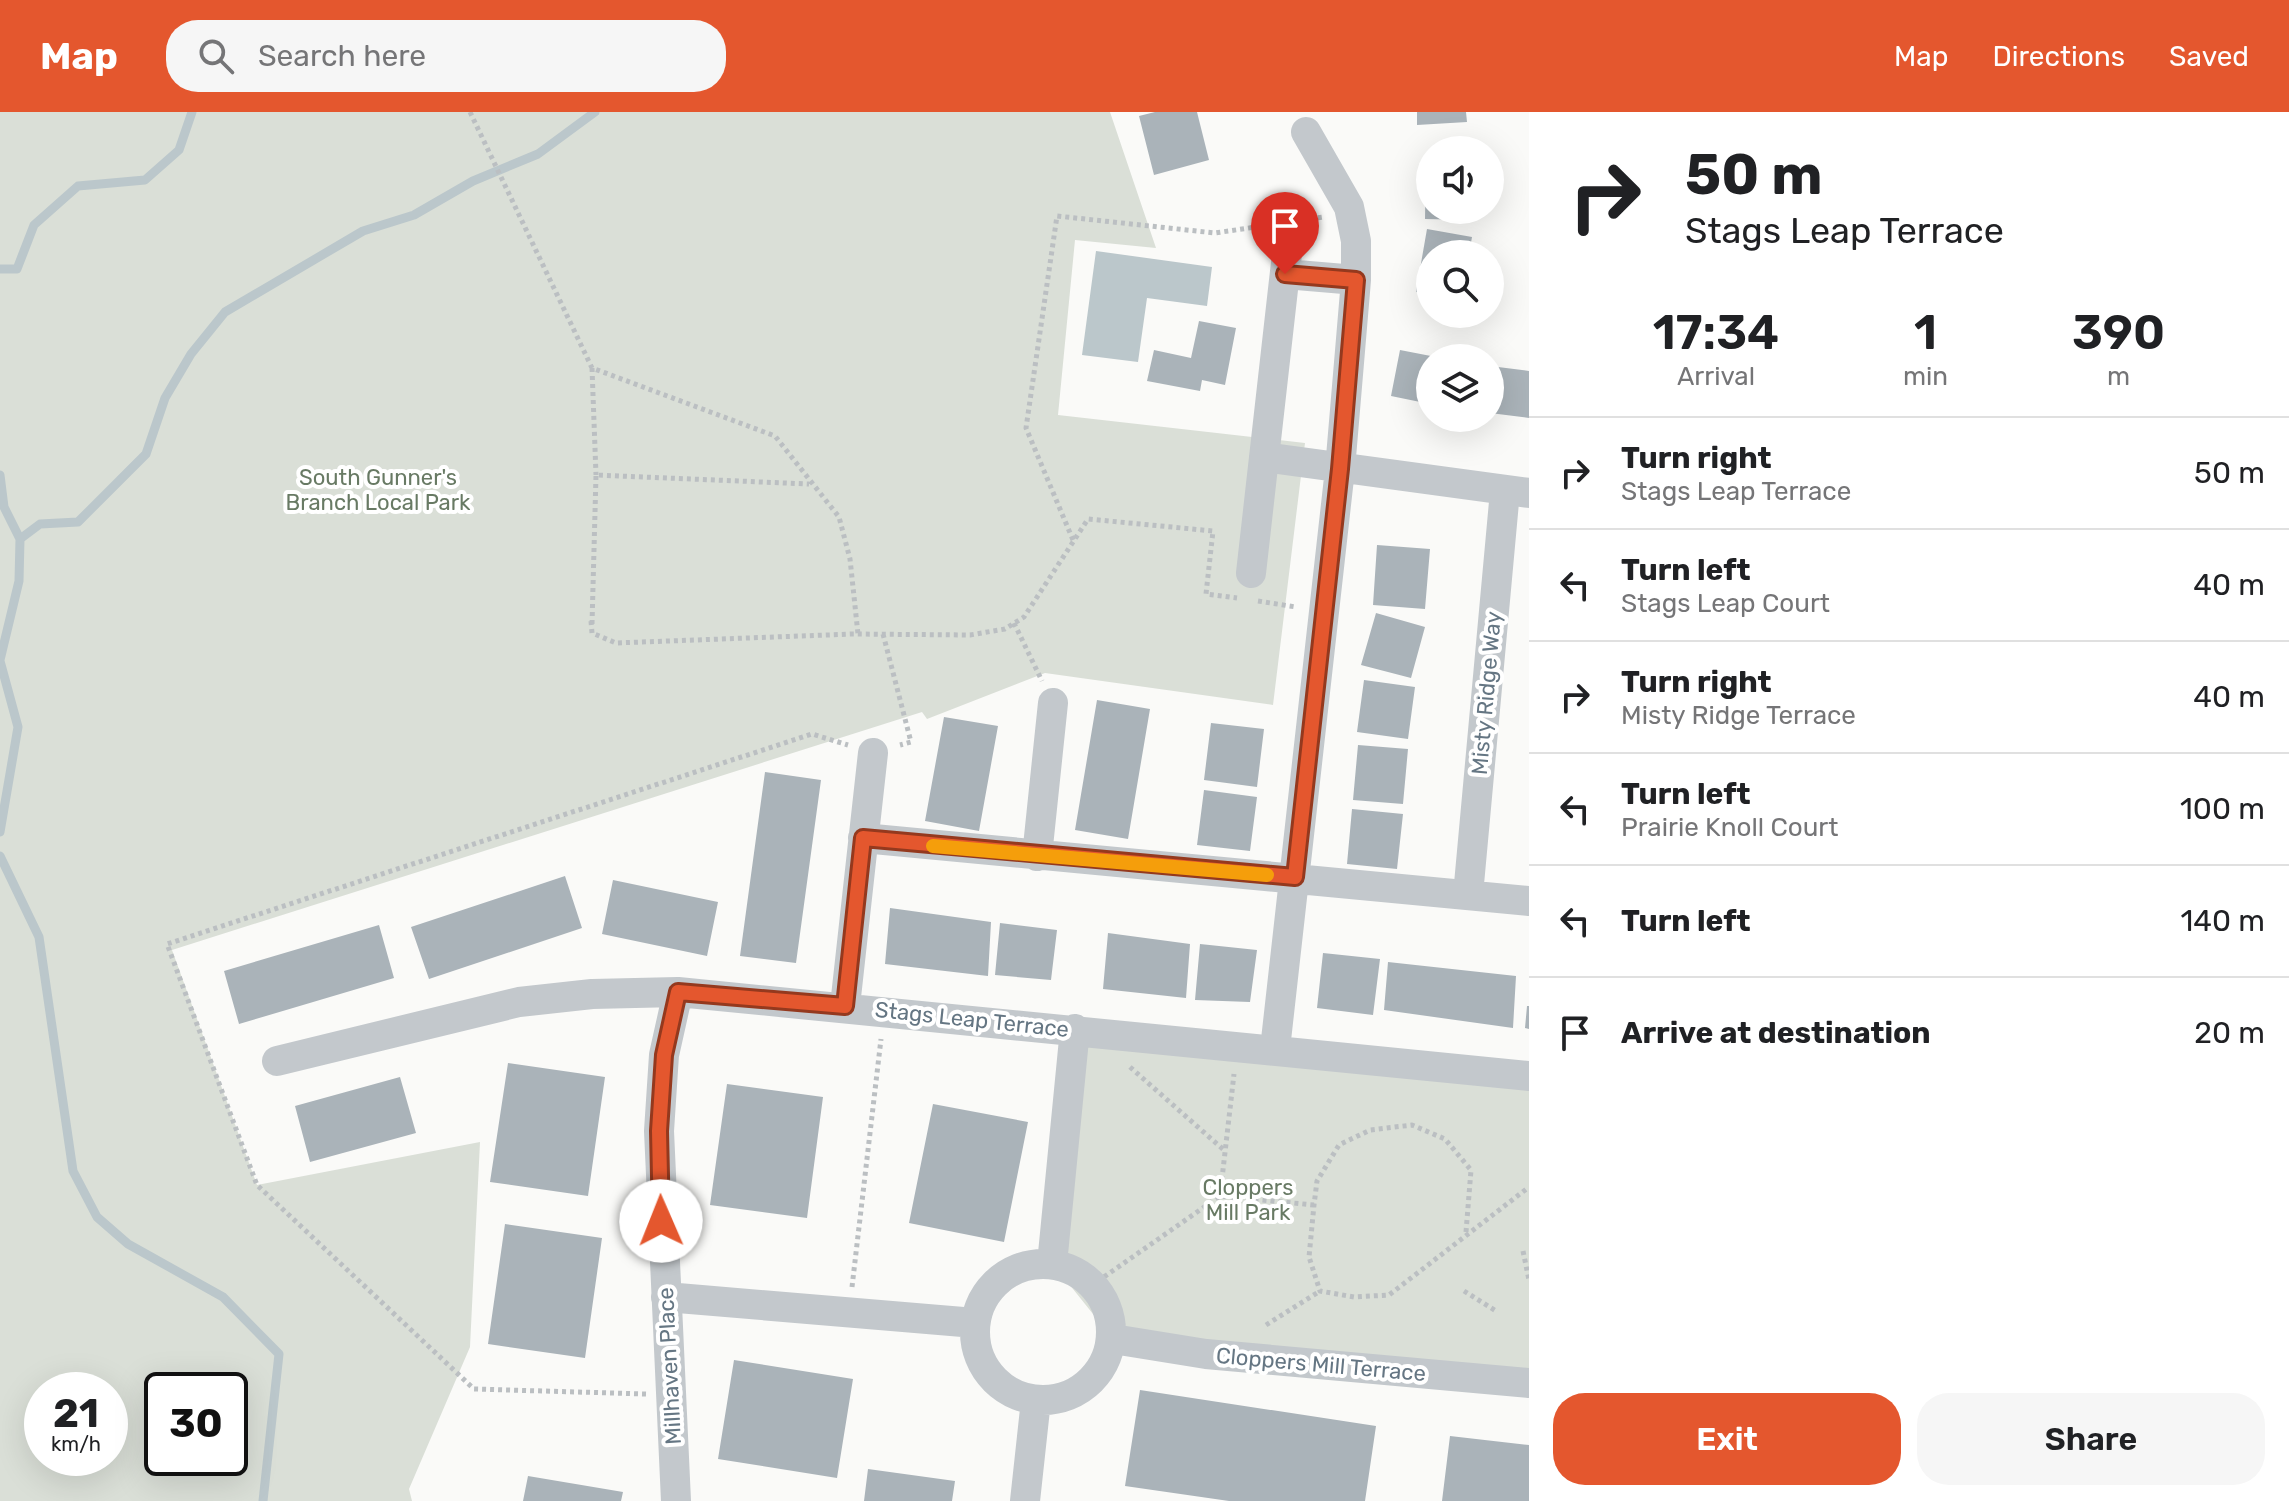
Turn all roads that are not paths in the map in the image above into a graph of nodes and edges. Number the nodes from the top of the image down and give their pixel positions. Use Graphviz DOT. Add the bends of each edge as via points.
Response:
graph roads {
  1 [pos="1306,132"];
  2 [pos="1356,280"];
  3 [pos="1264,457"];
  4 [pos="1340,469"];
  5 [pos="1517,492"];
  6 [pos="1251,573"];
  7 [pos="1053,703"];
  8 [pos="873,753"];
  9 [pos="863,838"];
  10 [pos="1037,856"];
  11 [pos="1295,877"];
  12 [pos="1468,895"];
  13 [pos="1529,901"];
  14 [pos="678,992"];
  15 [pos="845,1006"];
  16 [pos="1075,1029"];
  17 [pos="1275,1049"];
  18 [pos="277,1061"];
  19 [pos="1529,1076"];
  20 [pos="1052,1264"];
  21 [pos="666,1297"];
  22 [pos="975,1323"];
  23 [pos="1113,1339"];
  24 [pos="1529,1383"];
  25 [pos="1036,1400"];
  26 [pos="676,1501"];
  27 [pos="1025,1501"];
  1 -- 2 [label="street" via="1350,213"];
  2 -- 3 [label="street" via="1284,241"];
  2 -- 4 [label="street"];
  3 -- 4 [label="street"];
  3 -- 6 [label="street"];
  4 -- 5 [label="street"];
  4 -- 11 [label="street"];
  5 -- 12 [label="street, Misty Ridge Way"];
  7 -- 10 [label="street"];
  8 -- 9 [label="street"];
  9 -- 10 [label="street"];
  9 -- 15 [label="street"];
  10 -- 11 [label="street"];
  11 -- 12 [label="street"];
  11 -- 17 [label="street"];
  12 -- 13 [label="street"];
  14 -- 15 [label="street, Stags Leap Terrace"];
  14 -- 18 [label="street, Stags Leap Terrace" via="519,1002"];
  14 -- 21 [label="street, Millhaven Place" via="664,1055 659,1131"];
  15 -- 16 [label="street, Stags Leap Terrace"];
  16 -- 17 [label="street, Stags Leap Terrace"];
  16 -- 20 [label="street"];
  17 -- 19 [label="street, Stags Leap Terrace"];
  20 -- 22 [label="street" via="1012,1270 987,1294"];
  20 -- 23 [label="street" via="1082,1275 1105,1301"];
  21 -- 22 [label="street"];
  21 -- 26 [label="street, Millhaven Place"];
  22 -- 25 [label="street" via="976,1346 991,1375 1003,1387"];
  23 -- 24 [label="street, Cloppers Mill Terrace" via="1206,1354"];
  23 -- 25 [label="street" via="1100,1371 1081,1388 1056,1400"];
  25 -- 27 [label="street"];
}
